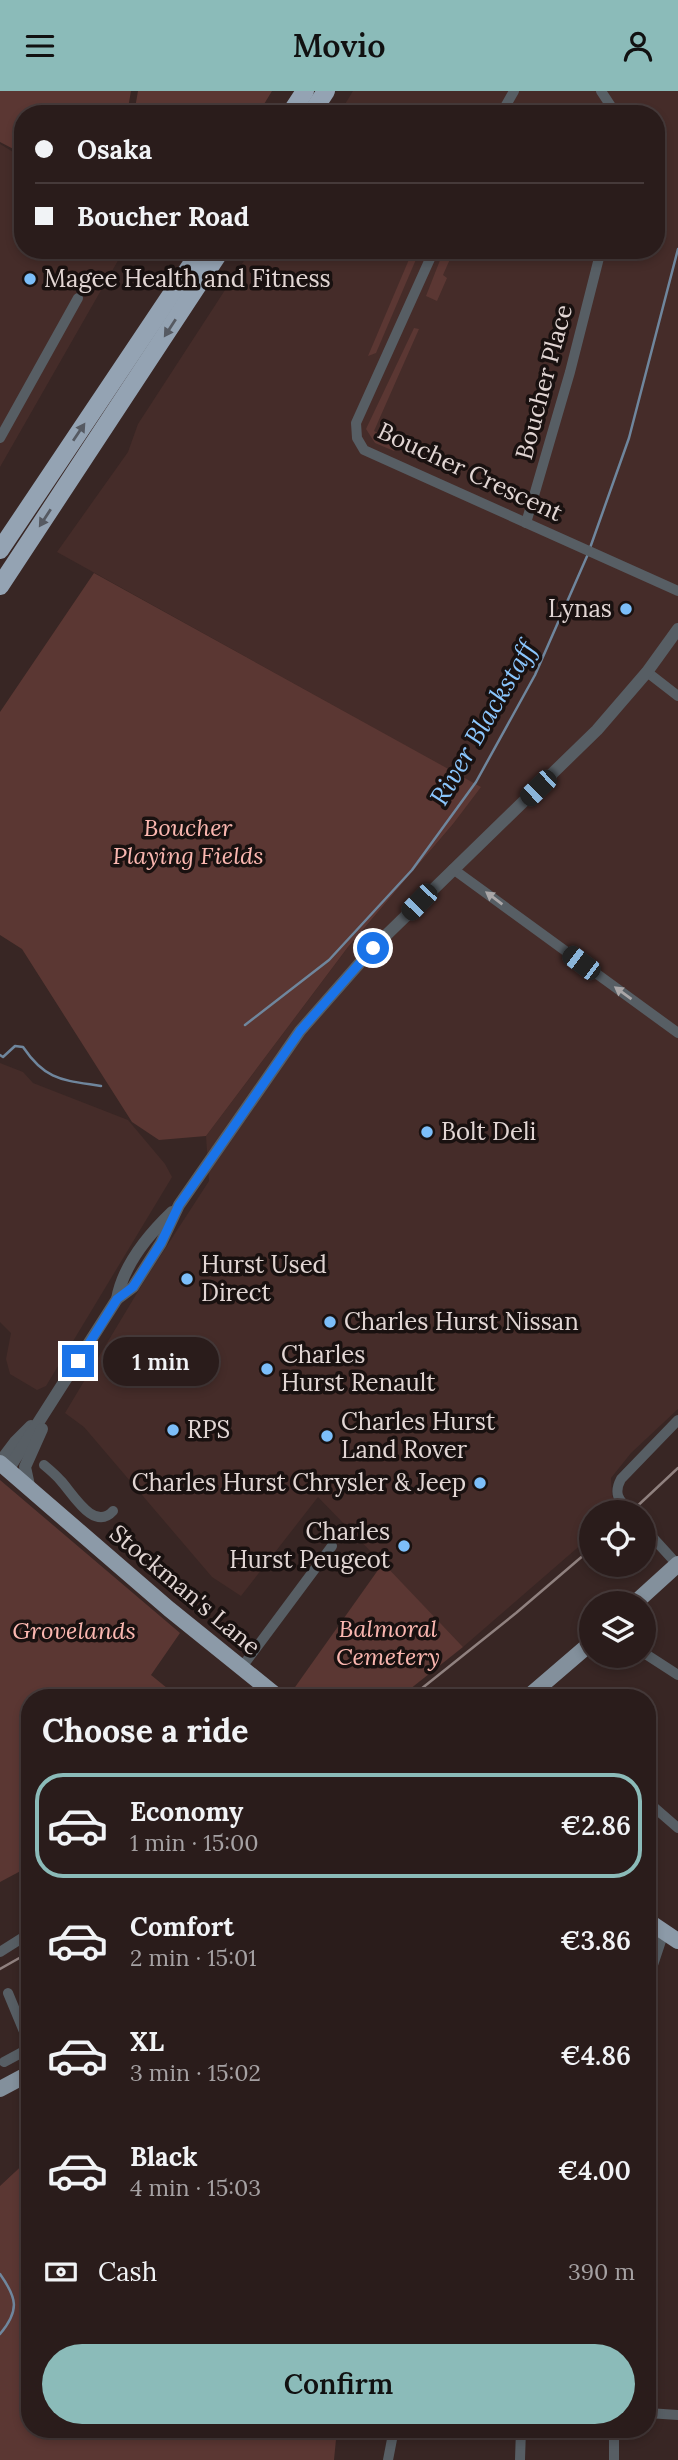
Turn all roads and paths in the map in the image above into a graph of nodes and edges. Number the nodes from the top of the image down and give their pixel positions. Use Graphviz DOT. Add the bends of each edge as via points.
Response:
graph roads {
  1 [pos="195,259"];
  2 [pos="215,259"];
  3 [pos="430,259"];
  4 [pos="599,259"];
  5 [pos="78,298"];
  6 [pos="0,438"];
  7 [pos="526,523"];
  8 [pos="0,550"];
  9 [pos="0,586"];
  10 [pos="678,591"];
  11 [pos="678,629"];
  12 [pos="647,672"];
  13 [pos="678,696"];
  14 [pos="453,869"];
  15 [pos="678,1033"];
  16 [pos="55,1396"];
  17 [pos="40,1419"];
  18 [pos="678,1420"];
  19 [pos="25,1432"];
  20 [pos="0,1442"];
  21 [pos="3,1465"];
  22 [pos="44,1465"];
  23 [pos="30,1490"];
  24 [pos="619,1500"];
  25 [pos="77,1501"];
  26 [pos="113,1511"];
  27 [pos="63,1518"];
  28 [pos="656,1541"];
  29 [pos="332,1546"];
  30 [pos="678,1564"];
  31 [pos="648,1591"];
  32 [pos="579,1653"];
  33 [pos="656,1661"];
  34 [pos="242,1667"];
  35 [pos="562,1669"];
  36 [pos="678,1675"];
  37 [pos="268,1689"];
  38 [pos="537,1689"];
  39 [pos="552,1689"];
  40 [pos="656,1809"];
  41 [pos="678,1828"];
  42 [pos="656,1927"];
  43 [pos="671,1937"];
  44 [pos="21,1939"];
  45 [pos="0,1952"];
  46 [pos="656,1965"];
  47 [pos="8,1993"];
  48 [pos="21,2025"];
  49 [pos="21,2052"];
  50 [pos="4,2062"];
  51 [pos="21,2078"];
  52 [pos="0,2089"];
  53 [pos="656,2414"];
  54 [pos="678,2415"];
  55 [pos="392,2438"];
  56 [pos="521,2438"];
  57 [pos="614,2438"];
  58 [pos="388,2460"];
  59 [pos="520,2460"];
  60 [pos="614,2460"];
  8 -- 1 [label="highway, one-way"];
  2 -- 9 [label="highway, one-way"];
  3 -- 7 [label="street, Boucher Crescent" via="362,408 357,438 364,450 376,457"];
  4 -- 7 [label="street, Boucher Place"];
  5 -- 6 [label="street"];
  7 -- 10 [label="street, Boucher Crescent"];
  11 -- 12 [label="street"];
  12 -- 13 [label="street"];
  12 -- 14 [label="street" via="597,730"];
  15 -- 14 [label="street, one-way"];
  14 -- 16 [label="street" via="373,948 300,1031 179,1205 133,1287 117,1299"];
  16 -- 17 [label="street"];
  16 -- 23 [label="street" via="25,1467"];
  17 -- 19 [label="street"];
  17 -- 21 [label="street" via="26,1445"];
  18 -- 24 [label="street" via="621,1479 616,1492"];
  19 -- 20 [label="street"];
  19 -- 21 [label="street"];
  21 -- 23 [label="highway, Stockman's Lane"];
  22 -- 25 [label="street, Stockman's Lane"];
  23 -- 27 [label="highway, Stockman's Lane"];
  25 -- 26 [label="street, Stockman's Lane" via="94,1516 102,1518"];
  25 -- 27 [label="street"];
  27 -- 34 [label="highway, Stockman's Lane"];
  28 -- 30 [label="street"];
  29 -- 34 [label="street"];
  30 -- 31 [label="main road"];
  32 -- 35 [label="main road"];
  33 -- 36 [label="street"];
  34 -- 37 [label="highway, Stockman's Lane"];
  35 -- 38 [label="main road"];
  35 -- 39 [label="main road"];
  40 -- 41 [label="street"];
  42 -- 43 [label="highway"];
  43 -- 46 [label="street"];
  44 -- 45 [label="street"];
  47 -- 48 [label="street"];
  49 -- 50 [label="street"];
  51 -- 52 [label="main road"];
  53 -- 54 [label="street"];
  55 -- 58 [label="street"];
  56 -- 59 [label="street"];
  57 -- 60 [label="street"];
}
